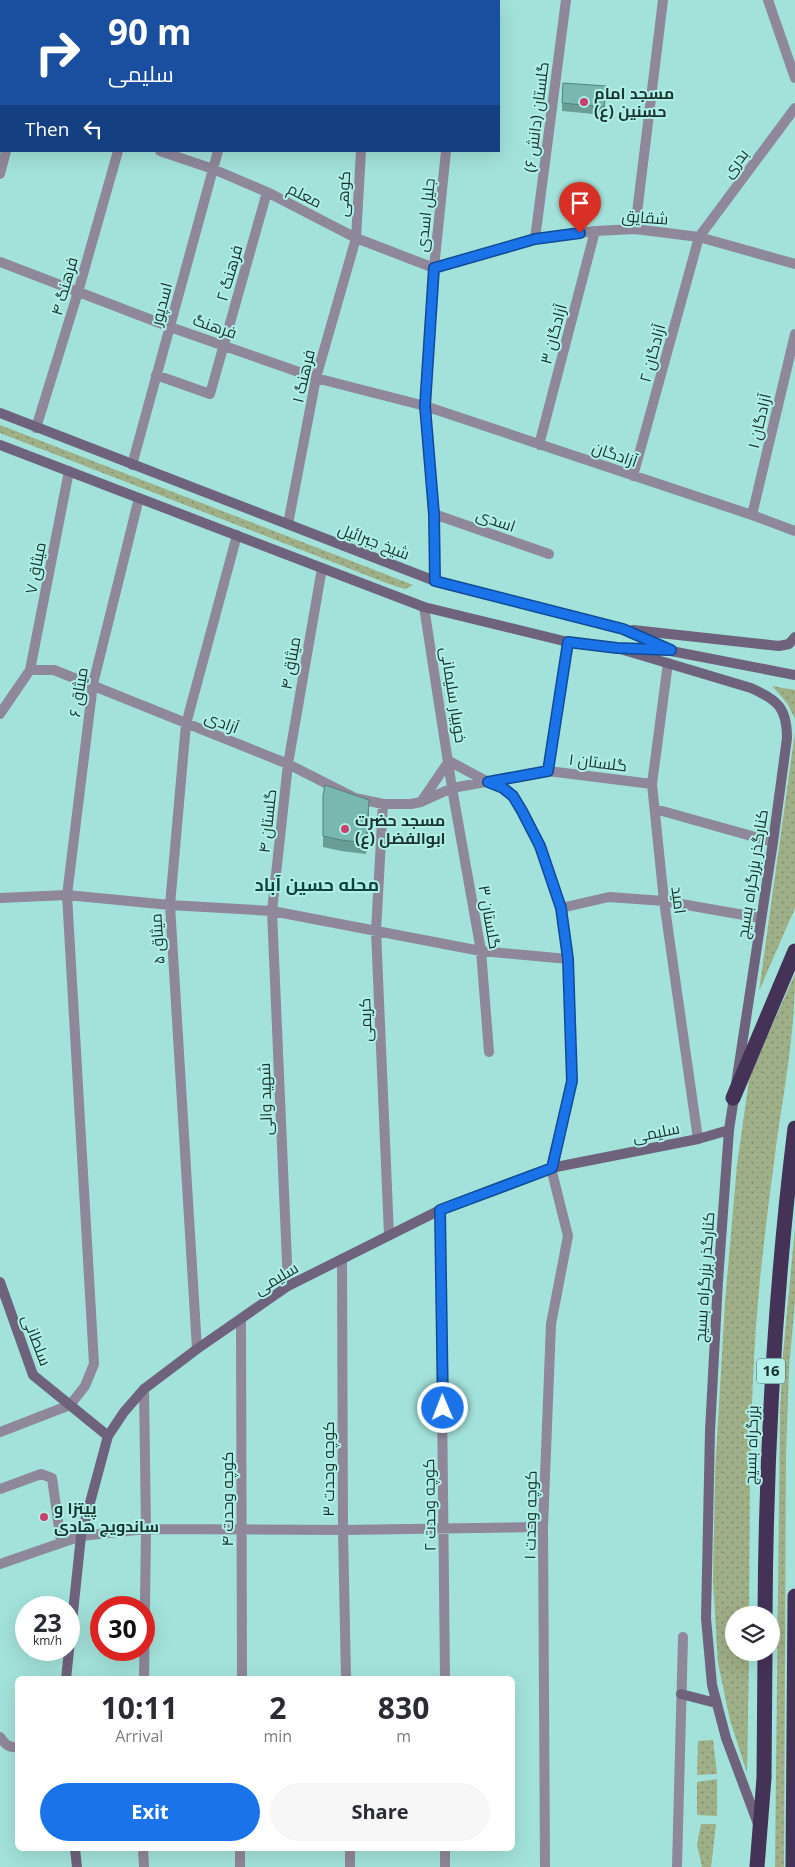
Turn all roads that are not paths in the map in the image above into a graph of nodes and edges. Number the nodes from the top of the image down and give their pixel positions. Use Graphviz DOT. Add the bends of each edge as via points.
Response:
graph roads {
  1 [pos="566,0"];
  2 [pos="663,0"];
  3 [pos="768,0"];
  4 [pos="795,78"];
  5 [pos="795,108"];
  6 [pos="6,152"];
  7 [pos="118,152"];
  8 [pos="163,152"];
  9 [pos="218,152"];
  10 [pos="361,152"];
  11 [pos="446,152"];
  12 [pos="213,169"];
  13 [pos="0,174"];
  14 [pos="267,192"];
  15 [pos="635,229"];
  16 [pos="595,231"];
  17 [pos="699,237"];
  18 [pos="356,238"];
  19 [pos="535,239"];
  20 [pos="0,262"];
  21 [pos="795,264"];
  22 [pos="434,268"];
  23 [pos="78,292"];
  24 [pos="170,327"];
  25 [pos="795,334"];
  26 [pos="224,345"];
  27 [pos="156,375"];
  28 [pos="316,378"];
  29 [pos="425,406"];
  30 [pos="0,414"];
  31 [pos="36,428"];
  32 [pos="0,445"];
  33 [pos="539,445"];
  34 [pos="132,465"];
  35 [pos="69,471"];
  36 [pos="633,476"];
  37 [pos="139,498"];
  38 [pos="434,514"];
  39 [pos="752,515"];
  40 [pos="288,524"];
  41 [pos="795,532"];
  42 [pos="237,535"];
  43 [pos="549,554"];
  44 [pos="322,568"];
  45 [pos="435,581"];
  46 [pos="424,607"];
  47 [pos="623,629"];
  48 [pos="795,637"];
  49 [pos="568,642"];
  50 [pos="617,648"];
  51 [pos="671,650"];
  52 [pos="668,663"];
  53 [pos="30,670"];
  54 [pos="795,675"];
  55 [pos="93,684"];
  56 [pos="0,714"];
  57 [pos="186,724"];
  58 [pos="449,761"];
  59 [pos="288,764"];
  60 [pos="548,771"];
  61 [pos="488,782"];
  62 [pos="652,784"];
  63 [pos="452,788"];
  64 [pos="421,802"];
  65 [pos="383,804"];
  66 [pos="655,809"];
  67 [pos="774,842"];
  68 [pos="67,895"];
  69 [pos="0,898"];
  70 [pos="664,901"];
  71 [pos="170,905"];
  72 [pos="561,908"];
  73 [pos="272,911"];
  74 [pos="761,918"];
  75 [pos="376,931"];
  76 [pos="481,951"];
  77 [pos="795,951"];
  78 [pos="568,959"];
  79 [pos="489,1052"];
  80 [pos="733,1098"];
  81 [pos="795,1128"];
  82 [pos="729,1130"];
  83 [pos="698,1139"];
  84 [pos="552,1168"];
  85 [pos="440,1210"];
  86 [pos="389,1235"];
  87 [pos="342,1259"];
  88 [pos="0,1282"];
  89 [pos="288,1286"];
  90 [pos="240,1319"];
  91 [pos="197,1349"];
  92 [pos="144,1389"];
  93 [pos="70,1405"];
  94 [pos="0,1432"];
  95 [pos="108,1436"];
  96 [pos="0,1489"];
  97 [pos="445,1527"];
  98 [pos="543,1527"];
  99 [pos="242,1528"];
  100 [pos="146,1529"];
  101 [pos="343,1530"];
  102 [pos="81,1536"];
  103 [pos="61,1542"];
  104 [pos="0,1564"];
  105 [pos="795,1596"];
  106 [pos="765,1606"];
  107 [pos="683,1637"];
  108 [pos="765,1661"];
  109 [pos="66,1676"];
  110 [pos="144,1676"];
  111 [pos="242,1676"];
  112 [pos="346,1676"];
  113 [pos="445,1676"];
  114 [pos="681,1694"];
  115 [pos="716,1703"];
  116 [pos="0,1737"];
  117 [pos="15,1748"];
  118 [pos="760,1830"];
  119 [pos="75,1851"];
  120 [pos="143,1851"];
  121 [pos="240,1851"];
  122 [pos="350,1851"];
  123 [pos="445,1851"];
  124 [pos="77,1867"];
  125 [pos="144,1867"];
  126 [pos="240,1867"];
  127 [pos="350,1867"];
  128 [pos="445,1867"];
  129 [pos="545,1867"];
  130 [pos="677,1867"];
  131 [pos="757,1867"];
  132 [pos="793,1867"];
  1 -- 19 [label="street, گلستان (دانش ۶)"];
  2 -- 15 [label="street"];
  3 -- 4 [label="street"];
  5 -- 17 [label="street, بدری"];
  6 -- 13 [label="street"];
  7 -- 23 [label="street, فرهنگ ۴"];
  8 -- 12 [label="street, معلم"];
  9 -- 12 [label="street, اسدپور"];
  10 -- 18 [label="street, کوهی"];
  11 -- 22 [label="street, جلیل اسدی"];
  12 -- 14 [label="street, معلم"];
  12 -- 24 [label="street, اسدپور"];
  14 -- 18 [label="street, معلم"];
  14 -- 26 [label="street, فرهنگ ۲"];
  15 -- 16 [label="street, شقایق"];
  15 -- 17 [label="street, شقایق"];
  16 -- 19 [label="street, شقایق"];
  16 -- 33 [label="street, آزادگان ۳"];
  17 -- 21 [label="street, شقایق"];
  17 -- 36 [label="street, آزادگان ۲"];
  18 -- 22 [label="street, معلم"];
  18 -- 28 [label="street, فرهنگ ۱"];
  19 -- 22 [label="street, شقایق"];
  20 -- 23 [label="street, فرهنگ"];
  22 -- 29 [label="street, جلیل اسدی"];
  23 -- 24 [label="street, فرهنگ"];
  23 -- 31 [label="street, فرهنگ ۴"];
  24 -- 26 [label="street, فرهنگ"];
  24 -- 27 [label="street, اسدپور"];
  25 -- 39 [label="street, آزادگان ۱"];
  26 -- 27 [label="street, فرهنگ ۲" via="210,394"];
  26 -- 28 [label="street, فرهنگ"];
  27 -- 34 [label="street, اسدپور"];
  28 -- 29 [label="street, فرهنگ"];
  28 -- 40 [label="street, فرهنگ ۱"];
  29 -- 33 [label="street, آزادگان"];
  29 -- 38 [label="street, جلیل اسدی"];
  30 -- 31 [label="street, شیخ جبرائیل"];
  31 -- 34 [label="street, شیخ جبرائیل"];
  32 -- 35 [label="street"];
  33 -- 36 [label="street, آزادگان"];
  34 -- 40 [label="street, شیخ جبرائیل"];
  35 -- 37 [label="street"];
  35 -- 53 [label="street, میثاق ۷"];
  36 -- 39 [label="street, آزادگان"];
  37 -- 42 [label="street"];
  37 -- 55 [label="street, میثاق ۶"];
  38 -- 43 [label="street, اسدی"];
  38 -- 45 [label="street, جلیل اسدی"];
  39 -- 41 [label="street, آزادگان"];
  40 -- 45 [label="street, شیخ جبرائیل"];
  42 -- 44 [label="street"];
  42 -- 57 [label="street, میثاق ۵"];
  44 -- 46 [label="street"];
  44 -- 59 [label="street, میثاق ۴"];
  45 -- 47 [label="street, شیخ جبرائیل"];
  46 -- 49 [label="street"];
  46 -- 58 [label="street, خوبیار سلیمانی"];
  47 -- 48 [label="street" via="779,646 789,644"];
  47 -- 51 [label="street, شیخ جبرائیل"];
  49 -- 50 [label="street"];
  49 -- 60 [label="street"];
  50 -- 51 [label="street"];
  50 -- 52 [label="street"];
  51 -- 54 [label="street"];
  52 -- 62 [label="street, امید"];
  52 -- 67 [label="street, کنارگذر بزرگراه بسیج" via="751,688 769,696 782,708 787,738"];
  53 -- 55 [label="street, آزادی" via="54,670"];
  53 -- 56 [label="street"];
  55 -- 57 [label="street, آزادی"];
  55 -- 68 [label="street, میثاق ۶"];
  57 -- 59 [label="street, آزادی"];
  57 -- 71 [label="street, میثاق ۵"];
  58 -- 61 [label="street"];
  58 -- 63 [label="street, خوبیار سلیمانی"];
  58 -- 64 [label="street"];
  59 -- 65 [label="street, آزادی" via="354,798"];
  59 -- 73 [label="street, گلستان ۴"];
  60 -- 61 [label="street, گلستان ۱"];
  60 -- 62 [label="street, گلستان ۱"];
  61 -- 63 [label="street, گلستان ۱"];
  61 -- 72 [label="street" via="513,796 522,811 540,846"];
  62 -- 66 [label="street, امید"];
  63 -- 64 [label="street, آزادی"];
  63 -- 76 [label="street, گلستان ۳"];
  64 -- 65 [label="street, آزادی"];
  65 -- 75 [label="street, کریمی"];
  66 -- 67 [label="street"];
  66 -- 70 [label="street, امید"];
  67 -- 74 [label="street, کنارگذر بزرگراه بسیج"];
  68 -- 69 [label="street"];
  68 -- 71 [label="street"];
  68 -- 93 [label="street, میثاق ۶" via="94,1364 85,1386"];
  70 -- 72 [label="street" via="609,897"];
  70 -- 74 [label="street"];
  70 -- 83 [label="street, امید"];
  71 -- 73 [label="street"];
  71 -- 91 [label="street, میثاق ۵"];
  72 -- 78 [label="street"];
  73 -- 75 [label="street"];
  73 -- 89 [label="street, شهید والی"];
  74 -- 80 [label="street, کنارگذر بزرگراه بسیج"];
  75 -- 76 [label="street"];
  75 -- 86 [label="street, کریمی"];
  76 -- 78 [label="street"];
  76 -- 79 [label="street, گلستان ۳"];
  77 -- 80 [label="highway"];
  78 -- 84 [label="street" via="572,1081"];
  80 -- 82 [label="street, کنارگذر بزرگراه بسیج"];
  81 -- 106 [label="highway, بزرگراه بسیج / 16" via="772,1366"];
  82 -- 83 [label="street, سلیمی"];
  82 -- 115 [label="street, کنارگذر بزرگراه بسیج" via="711,1412 706,1618"];
  83 -- 84 [label="street, سلیمی"];
  84 -- 85 [label="street, سلیمی"];
  84 -- 98 [label="street, کوچه وحدت ۱" via="568,1236 551,1324"];
  85 -- 86 [label="street, سلیمی"];
  85 -- 97 [label="street, کوچه وحدت ۲"];
  86 -- 87 [label="street, سلیمی"];
  87 -- 89 [label="street, سلیمی"];
  87 -- 101 [label="street, کوچه وحدت ۳"];
  88 -- 93 [label="street, سلطانی" via="33,1375"];
  89 -- 90 [label="street, سلیمی"];
  90 -- 91 [label="street, سلیمی"];
  90 -- 99 [label="street, کوچه وحدت ۴"];
  91 -- 92 [label="street, سلیمی"];
  92 -- 95 [label="street, سلیمی"];
  92 -- 100 [label="street"];
  93 -- 94 [label="street"];
  93 -- 95 [label="street, سلطانی"];
  95 -- 102 [label="street, سلیمی"];
  96 -- 103 [label="street" via="41,1474 52,1478"];
  97 -- 98 [label="street"];
  97 -- 101 [label="street"];
  97 -- 113 [label="street, کوچه وحدت ۲"];
  98 -- 129 [label="street, کوچه وحدت ۱"];
  99 -- 100 [label="street"];
  99 -- 101 [label="street"];
  99 -- 111 [label="street, کوچه وحدت ۴"];
  100 -- 102 [label="street"];
  100 -- 110 [label="street"];
  101 -- 112 [label="street, کوچه وحدت ۳"];
  102 -- 103 [label="street"];
  102 -- 109 [label="street, سلیمی"];
  103 -- 104 [label="street"];
  105 -- 132 [label="highway"];
  107 -- 114 [label="street"];
  108 -- 118 [label="highway"];
  114 -- 115 [label="street"];
  114 -- 130 [label="street"];
  115 -- 118 [label="street, کنارگذر بزرگراه بسیج"];
  116 -- 117 [label="street" via="5,1744"];
  118 -- 131 [label="highway"];
  119 -- 124 [label="street"];
  120 -- 125 [label="street"];
  121 -- 126 [label="street"];
  122 -- 127 [label="street"];
  123 -- 128 [label="street"];
}
